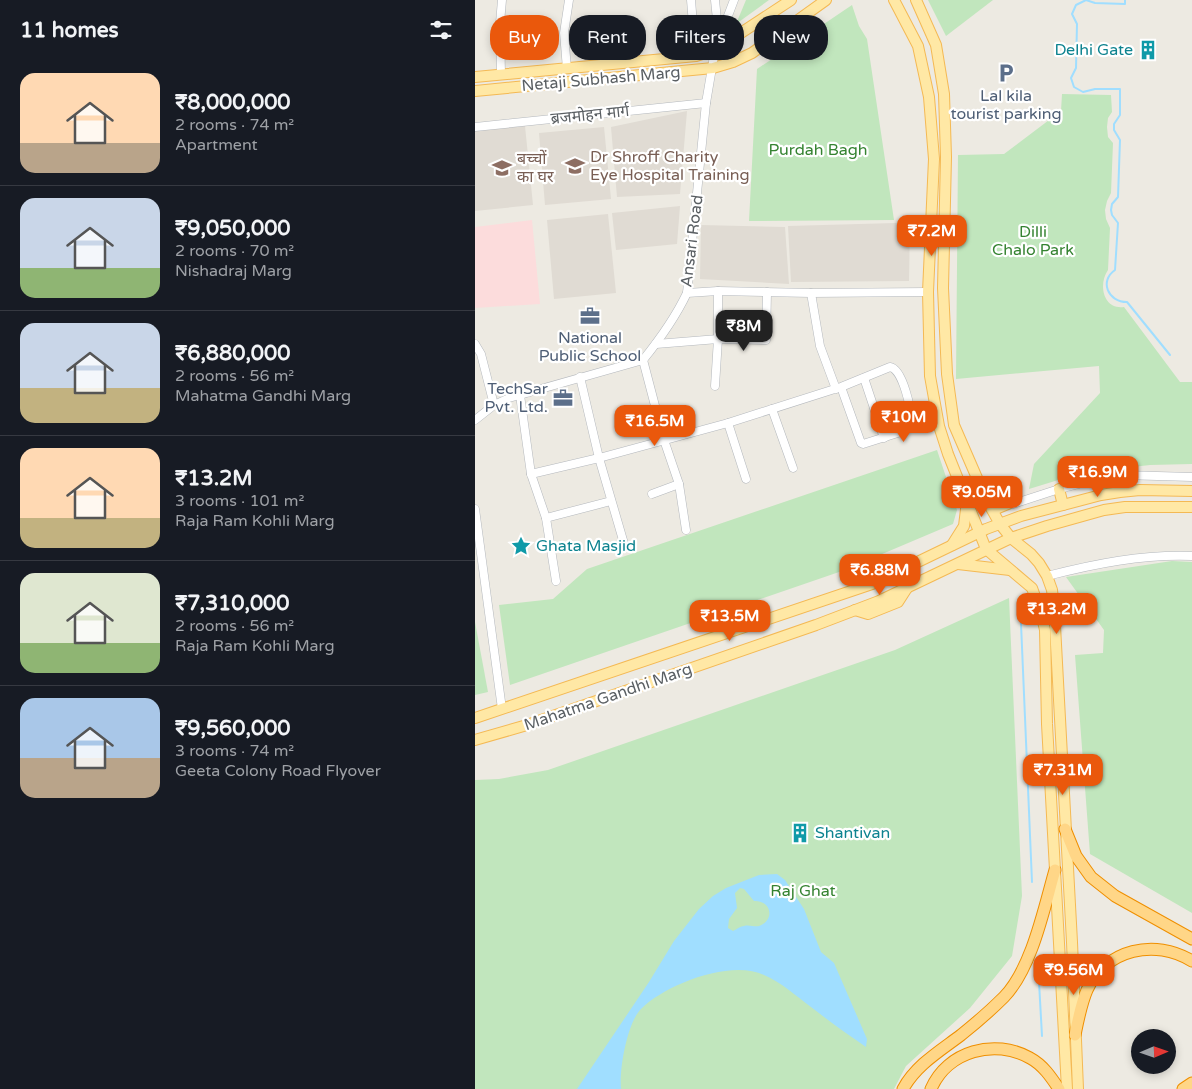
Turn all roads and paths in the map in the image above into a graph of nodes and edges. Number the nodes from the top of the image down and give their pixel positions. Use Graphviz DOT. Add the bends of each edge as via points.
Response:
graph roads {
  1 [pos="502,0"];
  2 [pos="569,0"];
  3 [pos="691,0"];
  4 [pos="715,0"];
  5 [pos="734,0"];
  6 [pos="791,0"];
  7 [pos="826,0"];
  8 [pos="894,0"];
  9 [pos="916,0"];
  10 [pos="692,15"];
  11 [pos="716,15"];
  12 [pos="728,15"];
  13 [pos="744,31"];
  14 [pos="656,60"];
  15 [pos="714,60"];
  16 [pos="713,68"];
  17 [pos="567,69"];
  18 [pos="501,75"];
  19 [pos="475,77"];
  20 [pos="475,91"];
  21 [pos="706,103"];
  22 [pos="475,127"];
  23 [pos="718,291"];
  24 [pos="767,292"];
  25 [pos="928,292"];
  26 [pos="687,293"];
  27 [pos="811,293"];
  28 [pos="718,339"];
  29 [pos="475,344"];
  30 [pos="656,344"];
  31 [pos="643,360"];
  32 [pos="580,377"];
  33 [pos="864,378"];
  34 [pos="715,386"];
  35 [pos="839,388"];
  36 [pos="520,395"];
  37 [pos="494,405"];
  38 [pos="771,409"];
  39 [pos="475,410"];
  40 [pos="483,414"];
  41 [pos="475,420"];
  42 [pos="728,423"];
  43 [pos="884,438"];
  44 [pos="664,440"];
  45 [pos="599,458"];
  46 [pos="793,468"];
  47 [pos="531,474"];
  48 [pos="1192,476"];
  49 [pos="746,480"];
  50 [pos="679,484"];
  51 [pos="982,489"];
  52 [pos="1059,489"];
  53 [pos="1192,491"];
  54 [pos="651,494"];
  55 [pos="611,501"];
  56 [pos="967,501"];
  57 [pos="987,501"];
  58 [pos="1009,504"];
  59 [pos="1063,505"];
  60 [pos="1192,507"];
  61 [pos="475,509"];
  62 [pos="996,509"];
  63 [pos="1021,516"];
  64 [pos="546,518"];
  65 [pos="999,524"];
  66 [pos="686,530"];
  67 [pos="980,532"];
  68 [pos="1011,538"];
  69 [pos="951,546"];
  70 [pos="625,547"];
  71 [pos="986,549"];
  72 [pos="1192,556"];
  73 [pos="956,564"];
  74 [pos="1011,571"];
  75 [pos="1047,576"];
  76 [pos="556,580"];
  77 [pos="502,709"];
  78 [pos="475,718"];
  79 [pos="475,740"];
  80 [pos="1065,828"];
  81 [pos="1055,870"];
  82 [pos="1192,940"];
  83 [pos="1192,960"];
  84 [pos="1075,1035"];
  85 [pos="1192,1083"];
  86 [pos="903,1089"];
  87 [pos="931,1089"];
  88 [pos="1059,1089"];
  89 [pos="1067,1089"];
  90 [pos="1078,1089"];
  91 [pos="1183,1089"];
  1 -- 18 [label="street"];
  2 -- 17 [label="street" via="564,33"];
  3 -- 10 [label="street"];
  4 -- 11 [label="street"];
  5 -- 12 [label="street, Ansari Road"];
  6 -- 13 [label="main road, Netaji Subhash Marg"];
  7 -- 16 [label="main road, Netaji Subhash Marg" via="752,53"];
  8 -- 25 [label="main road" via="918,46 929,98 934,159"];
  9 -- 51 [label="main road" via="936,45 944,94 947,156 943,288 947,374 954,425"];
  14 -- 17 [label="main road, Netaji Subhash Marg"];
  15 -- 16 [label="street, Ansari Road"];
  16 -- 20 [label="main road, Netaji Subhash Marg"];
  16 -- 21 [label="street, Ansari Road"];
  17 -- 18 [label="main road, Netaji Subhash Marg"];
  18 -- 19 [label="main road, Netaji Subhash Marg"];
  21 -- 22 [label="street, ब्रजमोहन मार्ग"];
  21 -- 26 [label="street, Ansari Road"];
  23 -- 24 [label="street"];
  23 -- 26 [label="street"];
  23 -- 28 [label="street"];
  24 -- 27 [label="street"];
  24 -- 28 [label="street" via="765,340"];
  25 -- 27 [label="street"];
  25 -- 56 [label="main road" via="931,376 939,426"];
  26 -- 30 [label="street, Ansari Road"];
  27 -- 35 [label="street" via="820,346"];
  28 -- 30 [label="street"];
  28 -- 34 [label="street"];
  29 -- 37 [label="street" via="481,354"];
  30 -- 31 [label="street, Ansari Road"];
  31 -- 32 [label="street"];
  31 -- 44 [label="street"];
  32 -- 36 [label="street"];
  32 -- 45 [label="street"];
  33 -- 35 [label="street"];
  33 -- 43 [label="street"];
  33 -- 43 [label="street" via="890,367 900,377 911,423 904,430"];
  35 -- 38 [label="street"];
  35 -- 43 [label="street" via="861,442 867,444"];
  36 -- 37 [label="street"];
  36 -- 47 [label="street"];
  37 -- 40 [label="street"];
  38 -- 42 [label="street"];
  38 -- 46 [label="street"];
  39 -- 40 [label="street"];
  40 -- 41 [label="street"];
  42 -- 44 [label="street"];
  42 -- 49 [label="street"];
  44 -- 45 [label="street"];
  44 -- 50 [label="street"];
  45 -- 47 [label="street"];
  45 -- 55 [label="street"];
  47 -- 64 [label="street"];
  48 -- 52 [label="street" via="1123,475"];
  50 -- 54 [label="street"];
  50 -- 66 [label="street"];
  51 -- 57 [label="main road"];
  51 -- 58 [label="street" via="993,498"];
  52 -- 58 [label="street"];
  52 -- 59 [label="main road"];
  53 -- 59 [label="main road, Mahatma Gandhi Marg" via="1120,492"];
  55 -- 64 [label="street"];
  55 -- 70 [label="street"];
  56 -- 67 [label="main road"];
  56 -- 69 [label="main road" via="964,526"];
  57 -- 62 [label="main road"];
  57 -- 65 [label="main road"];
  58 -- 62 [label="main road"];
  59 -- 63 [label="main road, Mahatma Gandhi Marg"];
  60 -- 68 [label="main road, Mahatma Gandhi Marg" via="1125,506"];
  61 -- 77 [label="street"];
  62 -- 63 [label="main road" via="1007,515"];
  63 -- 65 [label="main road, Mahatma Gandhi Marg"];
  64 -- 76 [label="street"];
  65 -- 67 [label="main road, Mahatma Gandhi Marg"];
  65 -- 68 [label="main road"];
  67 -- 69 [label="main road, Mahatma Gandhi Marg"];
  67 -- 71 [label="main road"];
  68 -- 71 [label="main road, Mahatma Gandhi Marg"];
  68 -- 75 [label="main road" via="1031,554"];
  69 -- 77 [label="main road, Mahatma Gandhi Marg" via="872,584"];
  71 -- 73 [label="main road, Mahatma Gandhi Marg"];
  71 -- 74 [label="main road"];
  72 -- 75 [label="street" via="1121,560"];
  73 -- 74 [label="main road"];
  73 -- 79 [label="main road, Mahatma Gandhi Marg" via="855,610 527,725"];
  74 -- 81 [label="main road" via="1031,588 1045,630"];
  75 -- 80 [label="main road" via="1054,607"];
  77 -- 78 [label="main road, Mahatma Gandhi Marg"];
  80 -- 82 [label="highway" via="1076,856 1091,877 1115,896"];
  80 -- 84 [label="main road"];
  81 -- 86 [label="highway" via="1023,970 1005,995 920,1067"];
  81 -- 89 [label="main road"];
  83 -- 84 [label="highway" via="1173,951 1153,948 1132,951 1114,959 1089,986"];
  84 -- 90 [label="main road"];
  85 -- 91 [label="highway"];
  87 -- 88 [label="highway" via="956,1060 977,1050 999,1048 1032,1059 1049,1074"];
}
